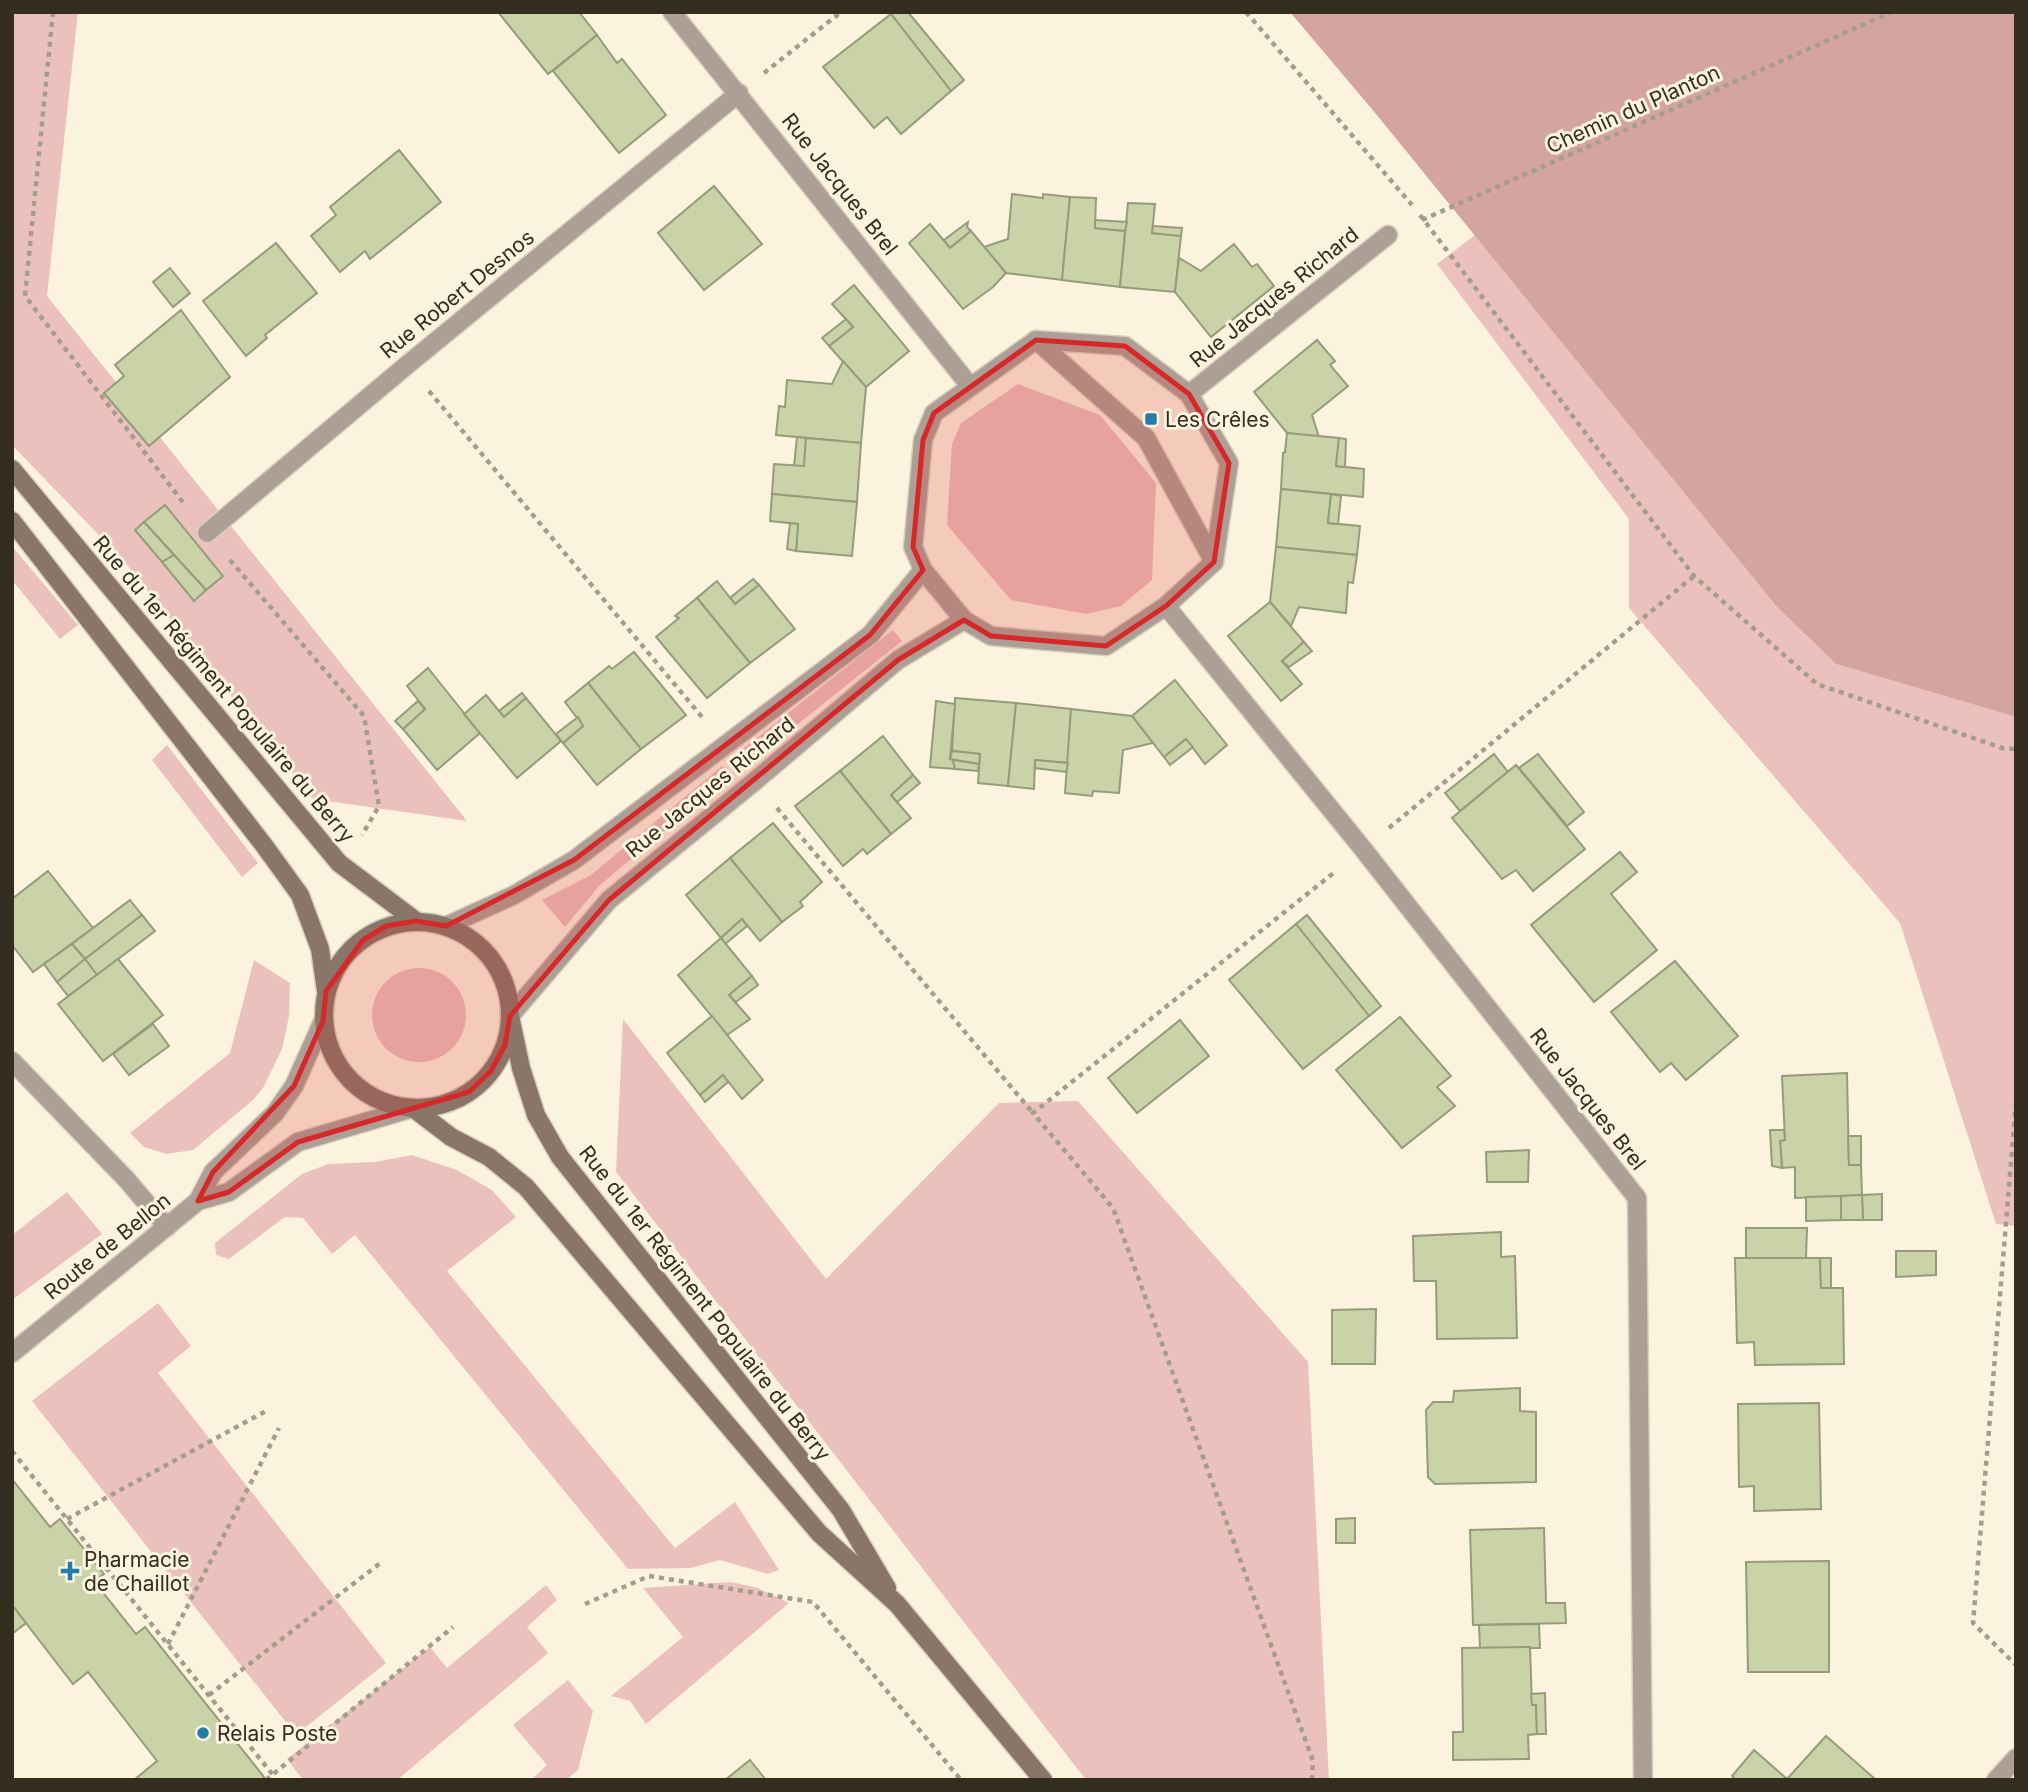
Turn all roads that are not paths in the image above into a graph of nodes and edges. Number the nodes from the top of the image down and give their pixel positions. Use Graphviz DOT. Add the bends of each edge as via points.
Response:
graph roads {
  1 [pos="672,12"];
  2 [pos="739,93"];
  3 [pos="1388,235"];
  4 [pos="1036,340"];
  5 [pos="970,386"];
  6 [pos="1189,394"];
  7 [pos="12,469"];
  8 [pos="12,521"];
  9 [pos="206,533"];
  10 [pos="1214,562"];
  11 [pos="923,570"];
  12 [pos="1166,606"];
  13 [pos="964,620"];
  14 [pos="416,921"];
  15 [pos="446,926"];
  16 [pos="326,991"];
  17 [pos="510,1016"];
  18 [pos="323,1021"];
  19 [pos="12,1061"];
  20 [pos="413,1108"];
  21 [pos="198,1201"];
  22 [pos="167,1227"];
  23 [pos="12,1353"];
  24 [pos="897,1604"];
  25 [pos="2016,1758"];
  26 [pos="1043,1780"];
  27 [pos="1643,1780"];
  28 [pos="1996,1780"];
  1 -- 2 [label="street, Rue Jacques Brel"];
  2 -- 5 [label="street, Rue Jacques Brel"];
  2 -- 9 [label="street, Rue Robert Desnos"];
  3 -- 6 [label="street, Rue Jacques Richard"];
  4 -- 5 [label="street"];
  4 -- 6 [label="street" via="1125,346"];
  4 -- 10 [label="street" via="1146,438"];
  5 -- 11 [label="street" via="934,413 923,440 913,547"];
  6 -- 10 [label="street" via="1229,463"];
  7 -- 14 [label="main road, Rue du 1er Régiment Populaire du Berry" via="339,863"];
  8 -- 16 [label="main road" via="300,895 320,949"];
  10 -- 12 [label="street"];
  11 -- 13 [label="street"];
  11 -- 15 [label="street, Rue Jacques Richard" via="870,635 574,860 514,895"];
  12 -- 13 [label="street" via="1106,646 991,636"];
  12 -- 27 [label="street, Rue Jacques Brel" via="1637,1198"];
  13 -- 17 [label="street, Rue Jacques Richard" via="898,660 609,900"];
  14 -- 15 [label="main road"];
  14 -- 16 [label="main road" via="386,926 363,940 345,957"];
  15 -- 17 [label="main road" via="472,939 493,960 506,986"];
  16 -- 18 [label="main road"];
  17 -- 20 [label="main road" via="505,1045 491,1071 469,1092 442,1104"];
  17 -- 24 [label="main road, Rue du 1er Régiment Populaire du Berry" via="536,1115 560,1157 841,1510"];
  18 -- 20 [label="main road" via="329,1048 342,1071 385,1103"];
  18 -- 21 [label="street, Route de Bellon" via="294,1086 275,1113 213,1172"];
  19 -- 22 [label="street"];
  20 -- 21 [label="street, Route de Bellon" via="298,1142 229,1192"];
  20 -- 24 [label="main road, Rue du 1er Régiment Populaire du Berry" via="526,1187 819,1533"];
  21 -- 22 [label="street, Route de Bellon"];
  22 -- 23 [label="street, Route de Bellon"];
  24 -- 26 [label="main road, Rue du 1er Régiment Populaire du Berry"];
  25 -- 28 [label="street"];
}
